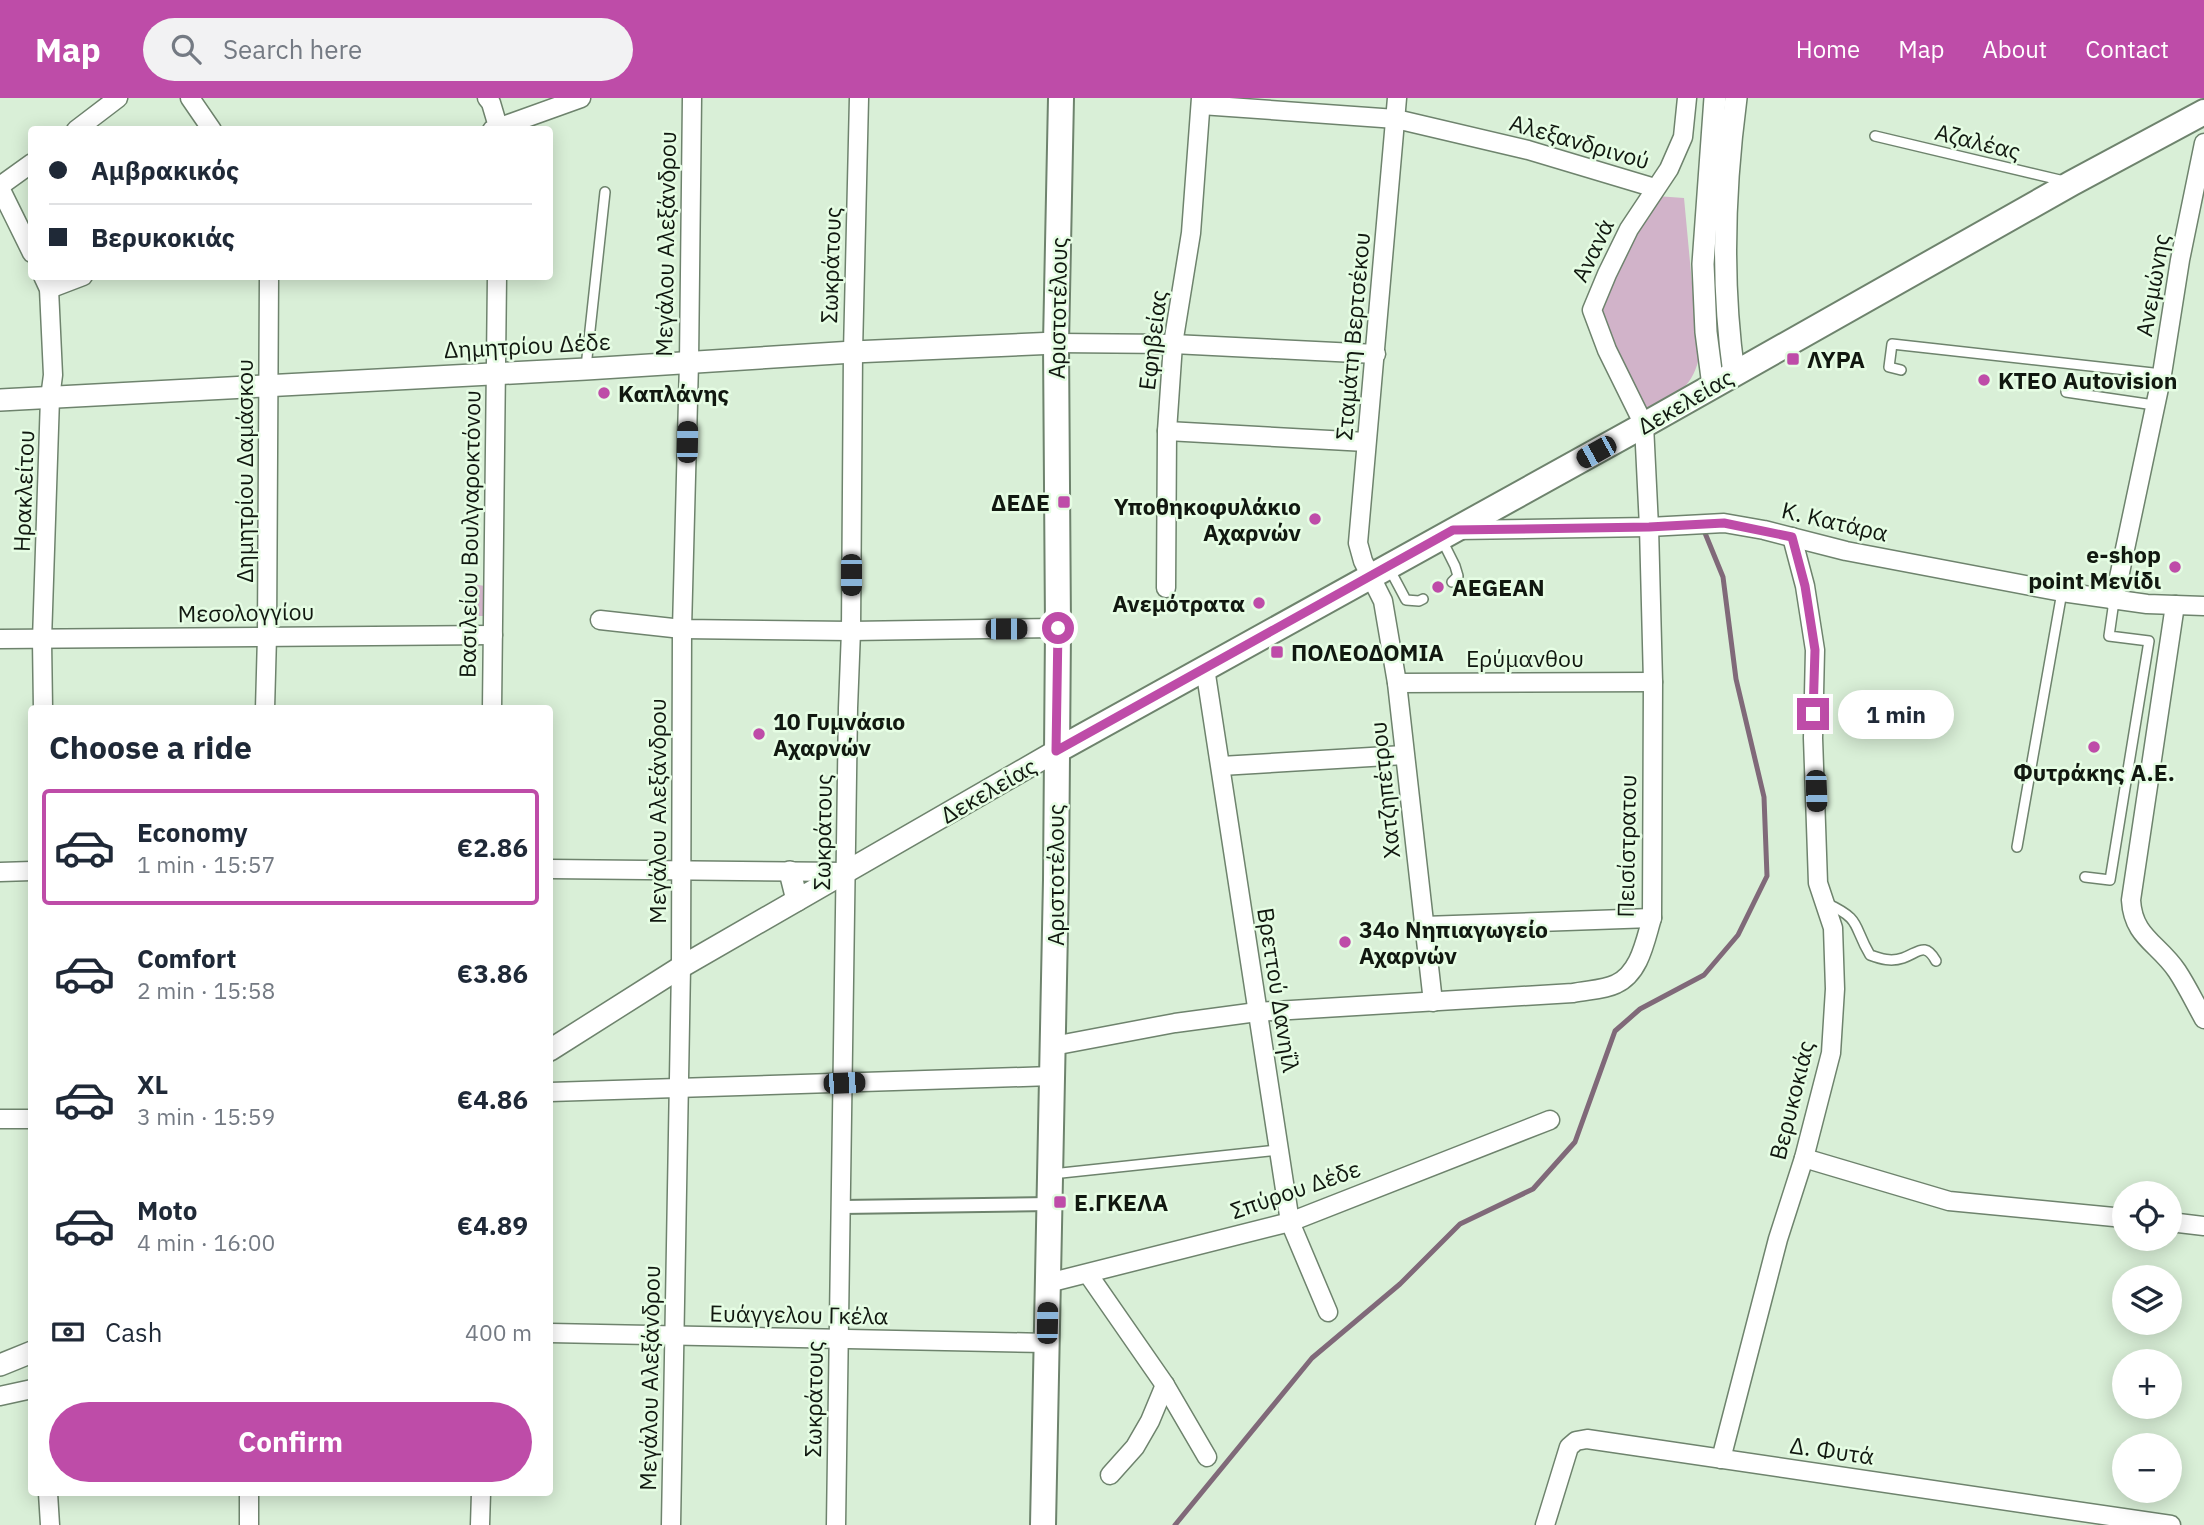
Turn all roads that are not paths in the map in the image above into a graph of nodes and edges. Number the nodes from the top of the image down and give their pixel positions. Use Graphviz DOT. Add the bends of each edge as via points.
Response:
graph roads {
  1 [pos="118,98"];
  2 [pos="190,98"];
  3 [pos="487,98"];
  4 [pos="581,98"];
  5 [pos="691,98"];
  6 [pos="859,98"];
  7 [pos="1061,98"];
  8 [pos="1397,98"];
  9 [pos="1687,98"];
  10 [pos="1715,98"];
  11 [pos="1736,98"];
  12 [pos="1201,102"];
  13 [pos="2204,111"];
  14 [pos="1396,119"];
  15 [pos="81,126"];
  16 [pos="209,126"];
  17 [pos="496,126"];
  18 [pos="505,126"];
  19 [pos="1875,136"];
  20 [pos="2204,143"];
  21 [pos="28,166"];
  22 [pos="2072,183"];
  23 [pos="0,187"];
  24 [pos="1655,188"];
  25 [pos="605,191"];
  26 [pos="28,245"];
  27 [pos="270,280"];
  28 [pos="497,280"];
  29 [pos="46,283"];
  30 [pos="1056,343"];
  31 [pos="1173,344"];
  32 [pos="853,352"];
  33 [pos="1376,354"];
  34 [pos="689,362"];
  35 [pos="586,369"];
  36 [pos="1901,370"];
  37 [pos="495,373"];
  38 [pos="2162,374"];
  39 [pos="1723,380"];
  40 [pos="270,386"];
  41 [pos="2066,392"];
  42 [pos="50,398"];
  43 [pos="0,400"];
  44 [pos="2154,405"];
  45 [pos="1644,425"];
  46 [pos="1167,431"];
  47 [pos="1366,442"];
  48 [pos="1649,527"];
  49 [pos="1447,534"];
  50 [pos="1792,537"];
  51 [pos="1380,571"];
  52 [pos="1452,582"];
  53 [pos="1166,589"];
  54 [pos="2062,592"];
  55 [pos="1423,599"];
  56 [pos="2115,601"];
  57 [pos="2175,604"];
  58 [pos="2204,606"];
  59 [pos="600,620"];
  60 [pos="1058,628"];
  61 [pos="682,629"];
  62 [pos="851,631"];
  63 [pos="493,635"];
  64 [pos="267,636"];
  65 [pos="0,639"];
  66 [pos="42,640"];
  67 [pos="1205,668"];
  68 [pos="1653,682"];
  69 [pos="1397,683"];
  70 [pos="43,705"];
  71 [pos="265,705"];
  72 [pos="492,705"];
  73 [pos="1056,751"];
  74 [pos="1404,755"];
  75 [pos="1221,766"];
  76 [pos="2017,847"];
  77 [pos="553,869"];
  78 [pos="680,870"];
  79 [pos="28,871"];
  80 [pos="0,872"];
  81 [pos="790,872"];
  82 [pos="847,872"];
  83 [pos="2085,877"];
  84 [pos="797,900"];
  85 [pos="1824,902"];
  86 [pos="1652,918"];
  87 [pos="1424,926"];
  88 [pos="1936,961"];
  89 [pos="681,967"];
  90 [pos="1433,1002"];
  91 [pos="1257,1012"];
  92 [pos="2204,1019"];
  93 [pos="554,1042"];
  94 [pos="1053,1046"];
  95 [pos="1052,1076"];
  96 [pos="844,1083"];
  97 [pos="679,1088"];
  98 [pos="553,1092"];
  99 [pos="0,1119"];
  100 [pos="28,1119"];
  101 [pos="1550,1119"];
  102 [pos="1278,1150"];
  103 [pos="1804,1158"];
  104 [pos="1050,1175"];
  105 [pos="1049,1204"];
  106 [pos="842,1207"];
  107 [pos="2112,1217"];
  108 [pos="1290,1222"];
  109 [pos="2182,1223"];
  110 [pos="2204,1226"];
  111 [pos="1088,1274"];
  112 [pos="1048,1283"];
  113 [pos="1328,1312"];
  114 [pos="553,1333"];
  115 [pos="674,1336"];
  116 [pos="839,1339"];
  117 [pos="1047,1343"];
  118 [pos="28,1354"];
  119 [pos="0,1365"];
  120 [pos="1165,1385"];
  121 [pos="28,1390"];
  122 [pos="0,1396"];
  123 [pos="1207,1457"];
  124 [pos="1721,1459"];
  125 [pos="1110,1475"];
  126 [pos="48,1496"];
  127 [pos="249,1496"];
  128 [pos="481,1496"];
  129 [pos="50,1525"];
  130 [pos="249,1525"];
  131 [pos="480,1525"];
  132 [pos="671,1525"];
  133 [pos="836,1525"];
  134 [pos="1044,1525"];
  135 [pos="1545,1525"];
  136 [pos="2171,1525"];
  1 -- 15 [label="street"];
  2 -- 16 [label="street"];
  3 -- 17 [label="street"];
  4 -- 18 [label="street"];
  5 -- 34 [label="street, Μεγάλου Αλεξάνδρου"];
  6 -- 32 [label="street, Σωκράτους"];
  7 -- 30 [label="main road, Αριστοτέλους"];
  8 -- 14 [label="street, Σταμάτη Βερτσέκου"];
  9 -- 24 [label="street, Ανανά" via="1683,137"];
  10 -- 39 [label="street" via="1703,264 1706,332"];
  11 -- 39 [label="street" via="1724,264 1728,331"];
  12 -- 14 [label="street, Αλεξανδρινού"];
  12 -- 31 [label="street, Εφηβείας" via="1191,233"];
  13 -- 22 [label="main road, Δεκελείας"];
  14 -- 24 [label="street, Αλεξανδρινού" via="1528,150"];
  14 -- 33 [label="street, Σταμάτη Βερτσέκου"];
  19 -- 22 [label="lane, Αζαλέας"];
  20 -- 38 [label="street, Ανεμώνης"];
  21 -- 23 [label="street"];
  22 -- 39 [label="main road, Δεκελείας"];
  23 -- 26 [label="street"];
  24 -- 45 [label="street, Ανανά" via="1629,229 1592,310 1606,350"];
  25 -- 35 [label="lane"];
  27 -- 40 [label="street, Δημητρίου Δαμάσκου"];
  28 -- 37 [label="street, Βασιλείου Βουλγαροκτόνου"];
  29 -- 42 [label="street, Ηρακλείτου" via="53,375"];
  30 -- 31 [label="street"];
  30 -- 32 [label="street, Δημητρίου Δέδε"];
  30 -- 60 [label="main road, Αριστοτέλους"];
  31 -- 33 [label="street"];
  31 -- 46 [label="street, Εφηβείας"];
  32 -- 34 [label="street, Δημητρίου Δέδε"];
  32 -- 62 [label="street, Σωκράτους"];
  33 -- 47 [label="street, Σταμάτη Βερτσέκου"];
  34 -- 35 [label="street, Δημητρίου Δέδε"];
  34 -- 61 [label="street, Μεγάλου Αλεξάνδρου"];
  35 -- 37 [label="street, Δημητρίου Δέδε"];
  36 -- 38 [label="lane" via="1889,367 1892,344"];
  37 -- 40 [label="street, Δημητρίου Δέδε"];
  37 -- 63 [label="street, Βασιλείου Βουλγαροκτόνου"];
  38 -- 44 [label="street, Ανεμώνης"];
  39 -- 45 [label="main road, Δεκελείας"];
  40 -- 42 [label="street, Δημητρίου Δέδε"];
  40 -- 64 [label="street, Δημητρίου Δαμάσκου"];
  41 -- 44 [label="lane"];
  42 -- 43 [label="street, Δημητρίου Δέδε"];
  42 -- 66 [label="street, Ηρακλείτου"];
  44 -- 56 [label="street, Ανεμώνης"];
  45 -- 48 [label="street, Πεισίστρατου"];
  45 -- 49 [label="main road, Δεκελείας"];
  46 -- 47 [label="street"];
  46 -- 53 [label="street, Εφηβείας"];
  47 -- 51 [label="street, Σταμάτη Βερτσέκου" via="1358,542 1363,561"];
  48 -- 49 [label="street, Κ. Κατάρα"];
  48 -- 50 [label="street, Κ. Κατάρα" via="1724,523"];
  48 -- 68 [label="street, Πεισίστρατου"];
  49 -- 51 [label="main road, Δεκελείας"];
  49 -- 52 [label="lane" via="1458,576"];
  50 -- 54 [label="street, Κ. Κατάρα"];
  50 -- 85 [label="street, Βερυκοκιάς" via="1815,650 1818,883"];
  51 -- 55 [label="lane" via="1406,600"];
  51 -- 67 [label="main road, Δεκελείας"];
  51 -- 69 [label="street, Χατζηπέτρου"];
  54 -- 56 [label="street, Κ. Κατάρα"];
  54 -- 76 [label="lane"];
  56 -- 57 [label="street, Κ. Κατάρα"];
  56 -- 83 [label="lane" via="2109,636 2149,641 2110,880"];
  57 -- 58 [label="street, Κ. Κατάρα"];
  57 -- 92 [label="street" via="2130,900 2138,929 2176,969"];
  59 -- 61 [label="street"];
  60 -- 62 [label="street"];
  60 -- 73 [label="main road, Αριστοτέλους"];
  61 -- 62 [label="street"];
  61 -- 78 [label="street, Μεγάλου Αλεξάνδρου"];
  62 -- 82 [label="street, Σωκράτους"];
  63 -- 64 [label="street, Μεσολογγίου"];
  63 -- 72 [label="street, Βασιλείου Βουλγαροκτόνου"];
  64 -- 66 [label="street, Μεσολογγίου"];
  64 -- 71 [label="street, Δημητρίου Δαμάσκου"];
  65 -- 66 [label="street, Μεσολογγίου"];
  66 -- 70 [label="street, Ηρακλείτου"];
  67 -- 73 [label="main road, Δεκελείας"];
  67 -- 75 [label="street, Βρεττού Δανηΐλ"];
  68 -- 69 [label="street, Ερύμανθου"];
  68 -- 86 [label="street, Πεισίστρατου"];
  69 -- 74 [label="street, Χατζηπέτρου"];
  73 -- 82 [label="street, Δεκελείας"];
  73 -- 94 [label="main road, Αριστοτέλους"];
  74 -- 75 [label="street"];
  74 -- 87 [label="street, Χατζηπέτρου"];
  75 -- 91 [label="street, Βρεττού Δανηΐλ"];
  77 -- 78 [label="street"];
  78 -- 81 [label="street"];
  78 -- 89 [label="street, Μεγάλου Αλεξάνδρου"];
  79 -- 80 [label="street"];
  81 -- 82 [label="street"];
  81 -- 84 [label="street"];
  82 -- 84 [label="street, Δεκελείας"];
  82 -- 96 [label="street, Σωκράτους"];
  84 -- 89 [label="street, Δεκελείας"];
  85 -- 88 [label="lane" via="1855,920 1870,955 1885,960 1925,950"];
  85 -- 103 [label="street, Βερυκοκιάς" via="1833,928 1831,1053"];
  86 -- 87 [label="street"];
  86 -- 90 [label="street, Πεισίστρατου" via="1631,973 1616,984 1573,993"];
  87 -- 90 [label="street, Χατζηπέτρου"];
  89 -- 93 [label="street, Δεκελείας"];
  89 -- 97 [label="street, Μεγάλου Αλεξάνδρου"];
  90 -- 91 [label="street, Πεισίστρατου"];
  91 -- 94 [label="street, Πεισίστρατου"];
  91 -- 102 [label="street, Βρεττού Δανηΐλ"];
  94 -- 95 [label="main road, Αριστοτέλους"];
  95 -- 96 [label="street"];
  95 -- 104 [label="main road, Αριστοτέλους"];
  96 -- 97 [label="street"];
  96 -- 106 [label="street, Σωκράτους"];
  97 -- 98 [label="street"];
  97 -- 115 [label="street, Μεγάλου Αλεξάνδρου"];
  99 -- 100 [label="street"];
  101 -- 108 [label="street, Σπύρου Δέδε"];
  102 -- 104 [label="lane"];
  102 -- 108 [label="street, Βρεττού Δανηΐλ"];
  103 -- 107 [label="street" via="1950,1201"];
  103 -- 124 [label="street, Βερυκοκιάς" via="1777,1239"];
  104 -- 105 [label="main road, Αριστοτέλους"];
  105 -- 106 [label="street"];
  105 -- 112 [label="main road, Αριστοτέλους"];
  106 -- 116 [label="street, Σωκράτους"];
  108 -- 111 [label="street, Σπύρου Δέδε"];
  108 -- 113 [label="street, Βρεττού Δανηΐλ"];
  109 -- 110 [label="street"];
  111 -- 112 [label="street, Σπύρου Δέδε"];
  111 -- 120 [label="street"];
  112 -- 117 [label="main road, Αριστοτέλους"];
  114 -- 115 [label="street, Ευάγγελου Γκέλα"];
  115 -- 116 [label="street, Ευάγγελου Γκέλα"];
  115 -- 132 [label="street, Μεγάλου Αλεξάνδρου"];
  116 -- 117 [label="street, Ευάγγελου Γκέλα"];
  116 -- 133 [label="street, Σωκράτους"];
  117 -- 134 [label="main road, Αριστοτέλους"];
  118 -- 119 [label="street"];
  120 -- 123 [label="street"];
  120 -- 125 [label="street" via="1135,1447"];
  121 -- 122 [label="street"];
  124 -- 135 [label="street, Δ. Φυτά" via="1576,1441 1569,1447"];
  124 -- 136 [label="street, Δ. Φυτά"];
  126 -- 129 [label="street"];
  127 -- 130 [label="street"];
  128 -- 131 [label="street"];
}
